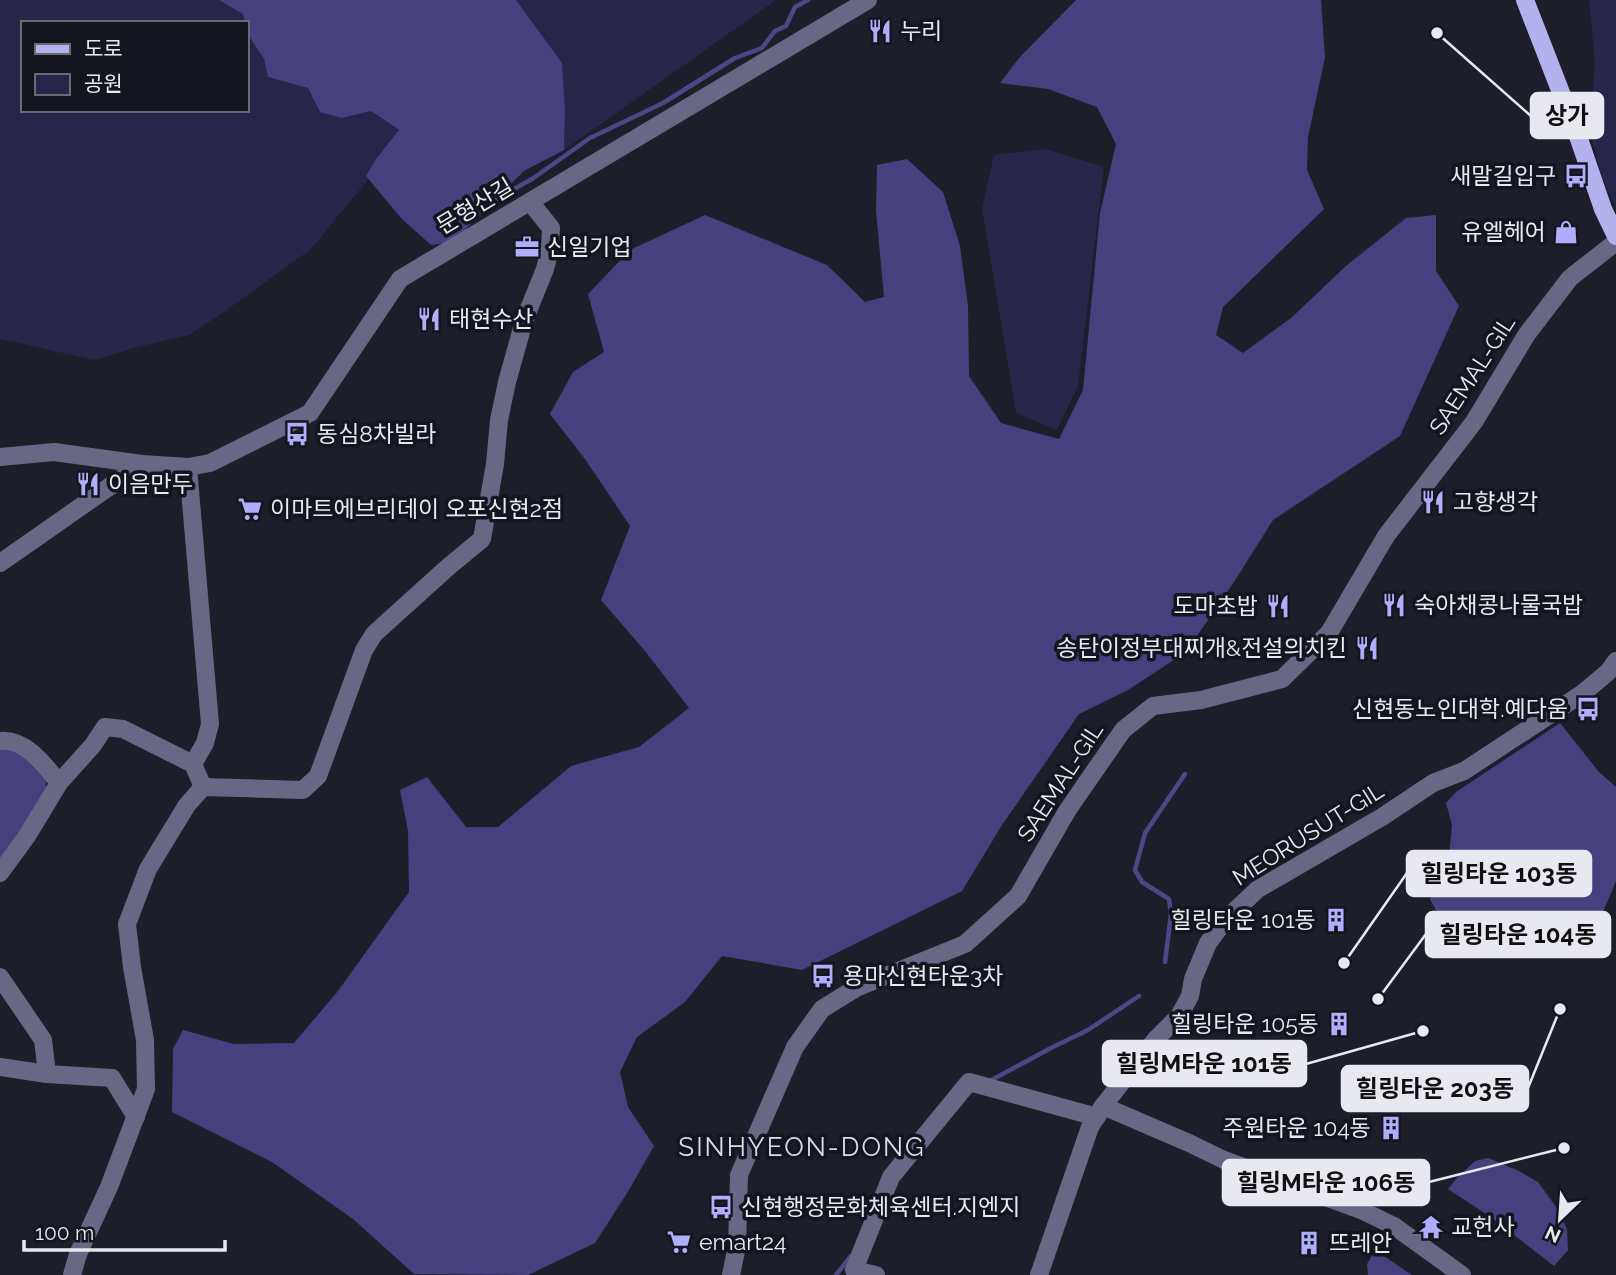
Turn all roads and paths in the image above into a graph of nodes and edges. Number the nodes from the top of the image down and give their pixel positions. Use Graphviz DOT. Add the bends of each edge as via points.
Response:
graph roads {
  1 [pos="868,0"];
  2 [pos="1525,0"];
  3 [pos="530,202"];
  4 [pos="1616,236"];
  5 [pos="1616,242"];
  6 [pos="0,457"];
  7 [pos="142,464"];
  8 [pos="188,467"];
  9 [pos="0,563"];
  10 [pos="1616,661"];
  11 [pos="0,741"];
  12 [pos="193,764"];
  13 [pos="59,783"];
  14 [pos="203,787"];
  15 [pos="0,873"];
  16 [pos="0,977"];
  17 [pos="0,1067"];
  18 [pos="47,1074"];
  19 [pos="1100,1111"];
  20 [pos="136,1117"];
  21 [pos="72,1275"];
  22 [pos="732,1275"];
  23 [pos="876,1275"];
  24 [pos="1039,1275"];
  25 [pos="1462,1275"];
  1 -- 3 [label="street, 문형산길"];
  2 -- 4 [label="main road"];
  3 -- 8 [label="street, 문형산길" via="400,279 310,413 210,463"];
  3 -- 14 [label="street" via="551,228 550,249 514,351 482,539 374,634 318,776 303,790"];
  5 -- 22 [label="street, SAEMAL-GIL" via="1570,278 1527,334 1474,422 1387,536 1329,633 1282,679 1153,706 1124,730 1109,750 1018,896 965,944 856,988 822,1009 795,1046 738,1175"];
  6 -- 7 [label="street, 문형산길" via="54,452"];
  7 -- 8 [label="street, 문형산길"];
  7 -- 9 [label="street"];
  8 -- 12 [label="street" via="210,724"];
  10 -- 19 [label="street, MEORUSUT-GIL" via="1583,693 1464,771 1433,783 1258,889 1208,943 1179,1016"];
  11 -- 13 [label="street" via="23,745"];
  12 -- 13 [label="street" via="122,729 105,727"];
  12 -- 14 [label="street"];
  13 -- 15 [label="street"];
  14 -- 20 [label="street" via="148,869 127,924 145,1040 146,1089"];
  16 -- 18 [label="street" via="43,1040"];
  17 -- 18 [label="street"];
  18 -- 20 [label="street" via="112,1078"];
  19 -- 23 [label="street" via="970,1082 891,1177 854,1270"];
  19 -- 24 [label="street, MEORUSUT-GIL"];
  19 -- 25 [label="street" via="1361,1210 1394,1226"];
  20 -- 21 [label="street"];
}
